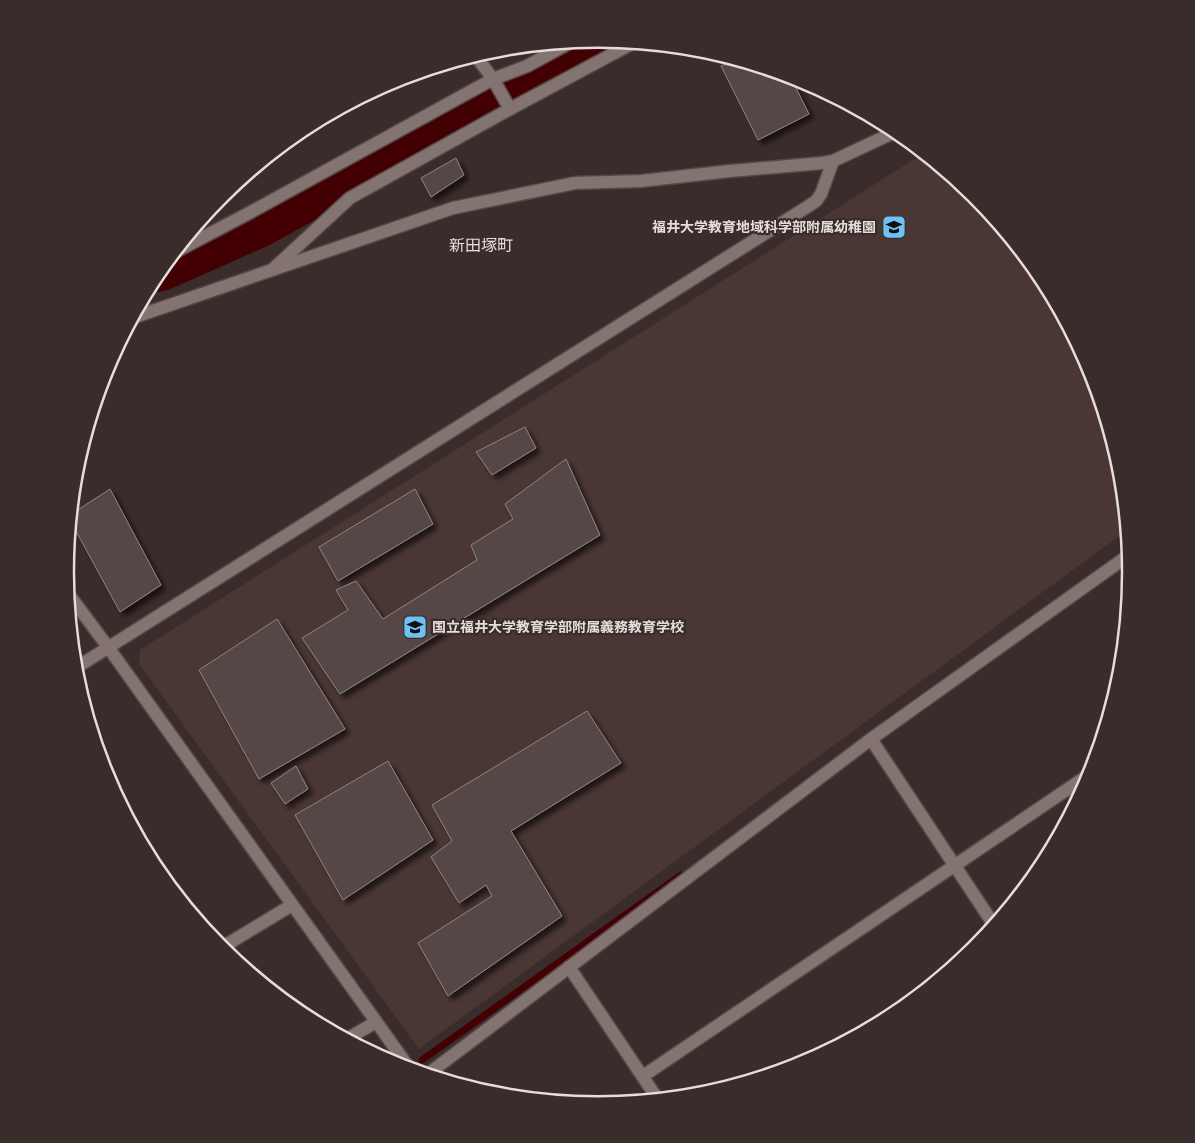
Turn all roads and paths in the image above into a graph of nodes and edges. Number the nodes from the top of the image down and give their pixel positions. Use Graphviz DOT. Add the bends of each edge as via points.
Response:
graph roads {
  1 [pos="557,49"];
  2 [pos="622,49"];
  3 [pos="480,61"];
  4 [pos="493,79"];
  5 [pos="510,109"];
  6 [pos="888,135"];
  7 [pos="833,161"];
  8 [pos="189,245"];
  9 [pos="273,269"];
  10 [pos="141,315"];
  11 [pos="1121,560"];
  12 [pos="75,603"];
  13 [pos="108,647"];
  14 [pos="82,664"];
  15 [pos="871,738"];
  16 [pos="1077,783"];
  17 [pos="954,865"];
  18 [pos="292,905"];
  19 [pos="990,918"];
  20 [pos="229,943"];
  21 [pos="569,967"];
  22 [pos="376,1022"];
  23 [pos="354,1035"];
  24 [pos="403,1058"];
  25 [pos="434,1069"];
  26 [pos="643,1076"];
  27 [pos="654,1092"];
  1 -- 4 [label="street"];
  2 -- 5 [label="street"];
  3 -- 4 [label="street"];
  4 -- 5 [label="street"];
  4 -- 8 [label="street"];
  5 -- 9 [label="street" via="350,198"];
  6 -- 7 [label="street"];
  7 -- 9 [label="street" via="641,181 575,183 453,208"];
  7 -- 13 [label="street" via="816,201"];
  9 -- 10 [label="street"];
  11 -- 15 [label="street"];
  12 -- 13 [label="street"];
  13 -- 14 [label="street"];
  13 -- 18 [label="street"];
  15 -- 17 [label="street"];
  15 -- 21 [label="street"];
  16 -- 17 [label="street"];
  17 -- 19 [label="street"];
  17 -- 26 [label="street"];
  18 -- 20 [label="street"];
  18 -- 22 [label="street"];
  21 -- 25 [label="street"];
  21 -- 26 [label="street"];
  22 -- 23 [label="street"];
  22 -- 24 [label="street"];
  26 -- 27 [label="street"];
}
